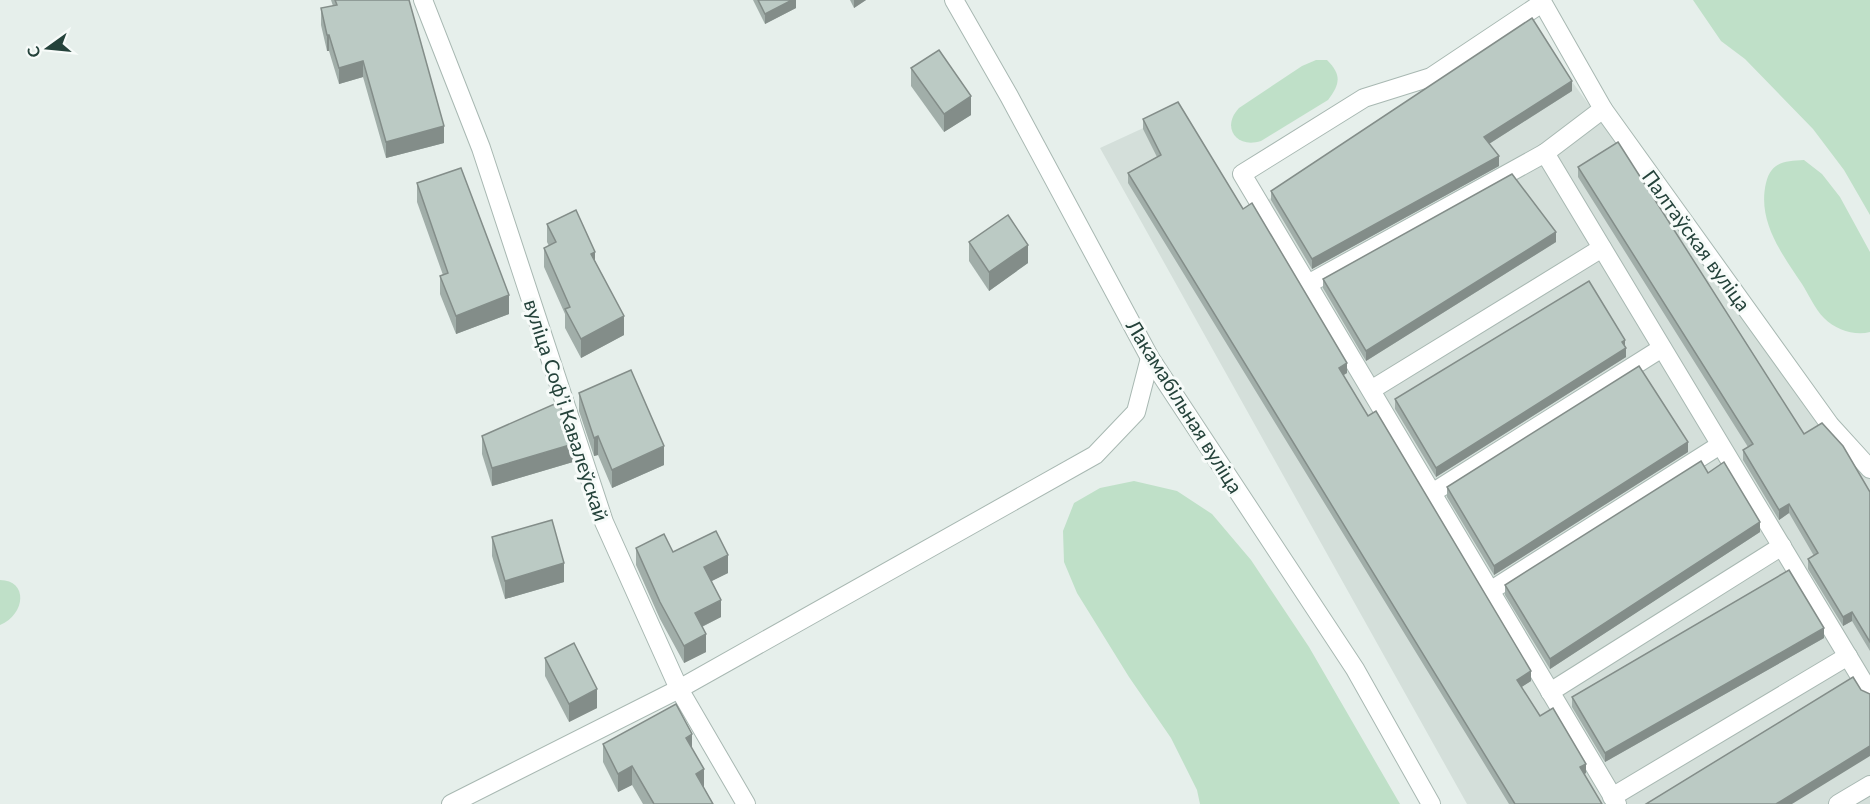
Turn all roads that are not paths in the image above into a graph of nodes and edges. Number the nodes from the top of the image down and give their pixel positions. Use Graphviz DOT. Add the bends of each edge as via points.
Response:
graph roads {
  1 [pos="423,0"];
  2 [pos="954,0"];
  3 [pos="1541,1"];
  4 [pos="1604,109"];
  5 [pos="1545,153"];
  6 [pos="1602,248"];
  7 [pos="1308,284"];
  8 [pos="1662,348"];
  9 [pos="1150,358"];
  10 [pos="1371,390"];
  11 [pos="1720,445"];
  12 [pos="1870,469"];
  13 [pos="1432,493"];
  14 [pos="1782,546"];
  15 [pos="1490,591"];
  16 [pos="1848,656"];
  17 [pos="679,689"];
  18 [pos="1550,692"];
  19 [pos="1870,693"];
  20 [pos="1870,784"];
  21 [pos="1615,800"];
  22 [pos="451,804"];
  23 [pos="746,804"];
  24 [pos="1431,804"];
  25 [pos="1838,804"];
  1 -- 17 [label="street, вуліца Софʼі Кавалеўскай" via="481,148 604,522"];
  2 -- 9 [label="street, Лакамабільная вуліца"];
  3 -- 4 [label="street, Палтаўская вуліца"];
  3 -- 7 [label="street" via="1431,76 1364,98 1242,174"];
  4 -- 5 [label="street"];
  4 -- 12 [label="street, Палтаўская вуліца" via="1830,424"];
  5 -- 6 [label="street"];
  5 -- 7 [label="street"];
  6 -- 8 [label="street"];
  6 -- 10 [label="street"];
  7 -- 10 [label="street"];
  8 -- 11 [label="street"];
  8 -- 13 [label="street"];
  9 -- 17 [label="street" via="1136,412 1095,455"];
  9 -- 24 [label="street, Лакамабільная вуліца" via="1355,669"];
  10 -- 13 [label="street"];
  11 -- 14 [label="street"];
  11 -- 15 [label="street"];
  13 -- 15 [label="street"];
  14 -- 16 [label="street"];
  14 -- 18 [label="street"];
  15 -- 18 [label="street"];
  16 -- 19 [label="street"];
  16 -- 21 [label="street"];
  17 -- 22 [label="street"];
  17 -- 23 [label="street, вуліца Софʼі Кавалеўскай"];
  18 -- 21 [label="street"];
  20 -- 25 [label="street"];
}
